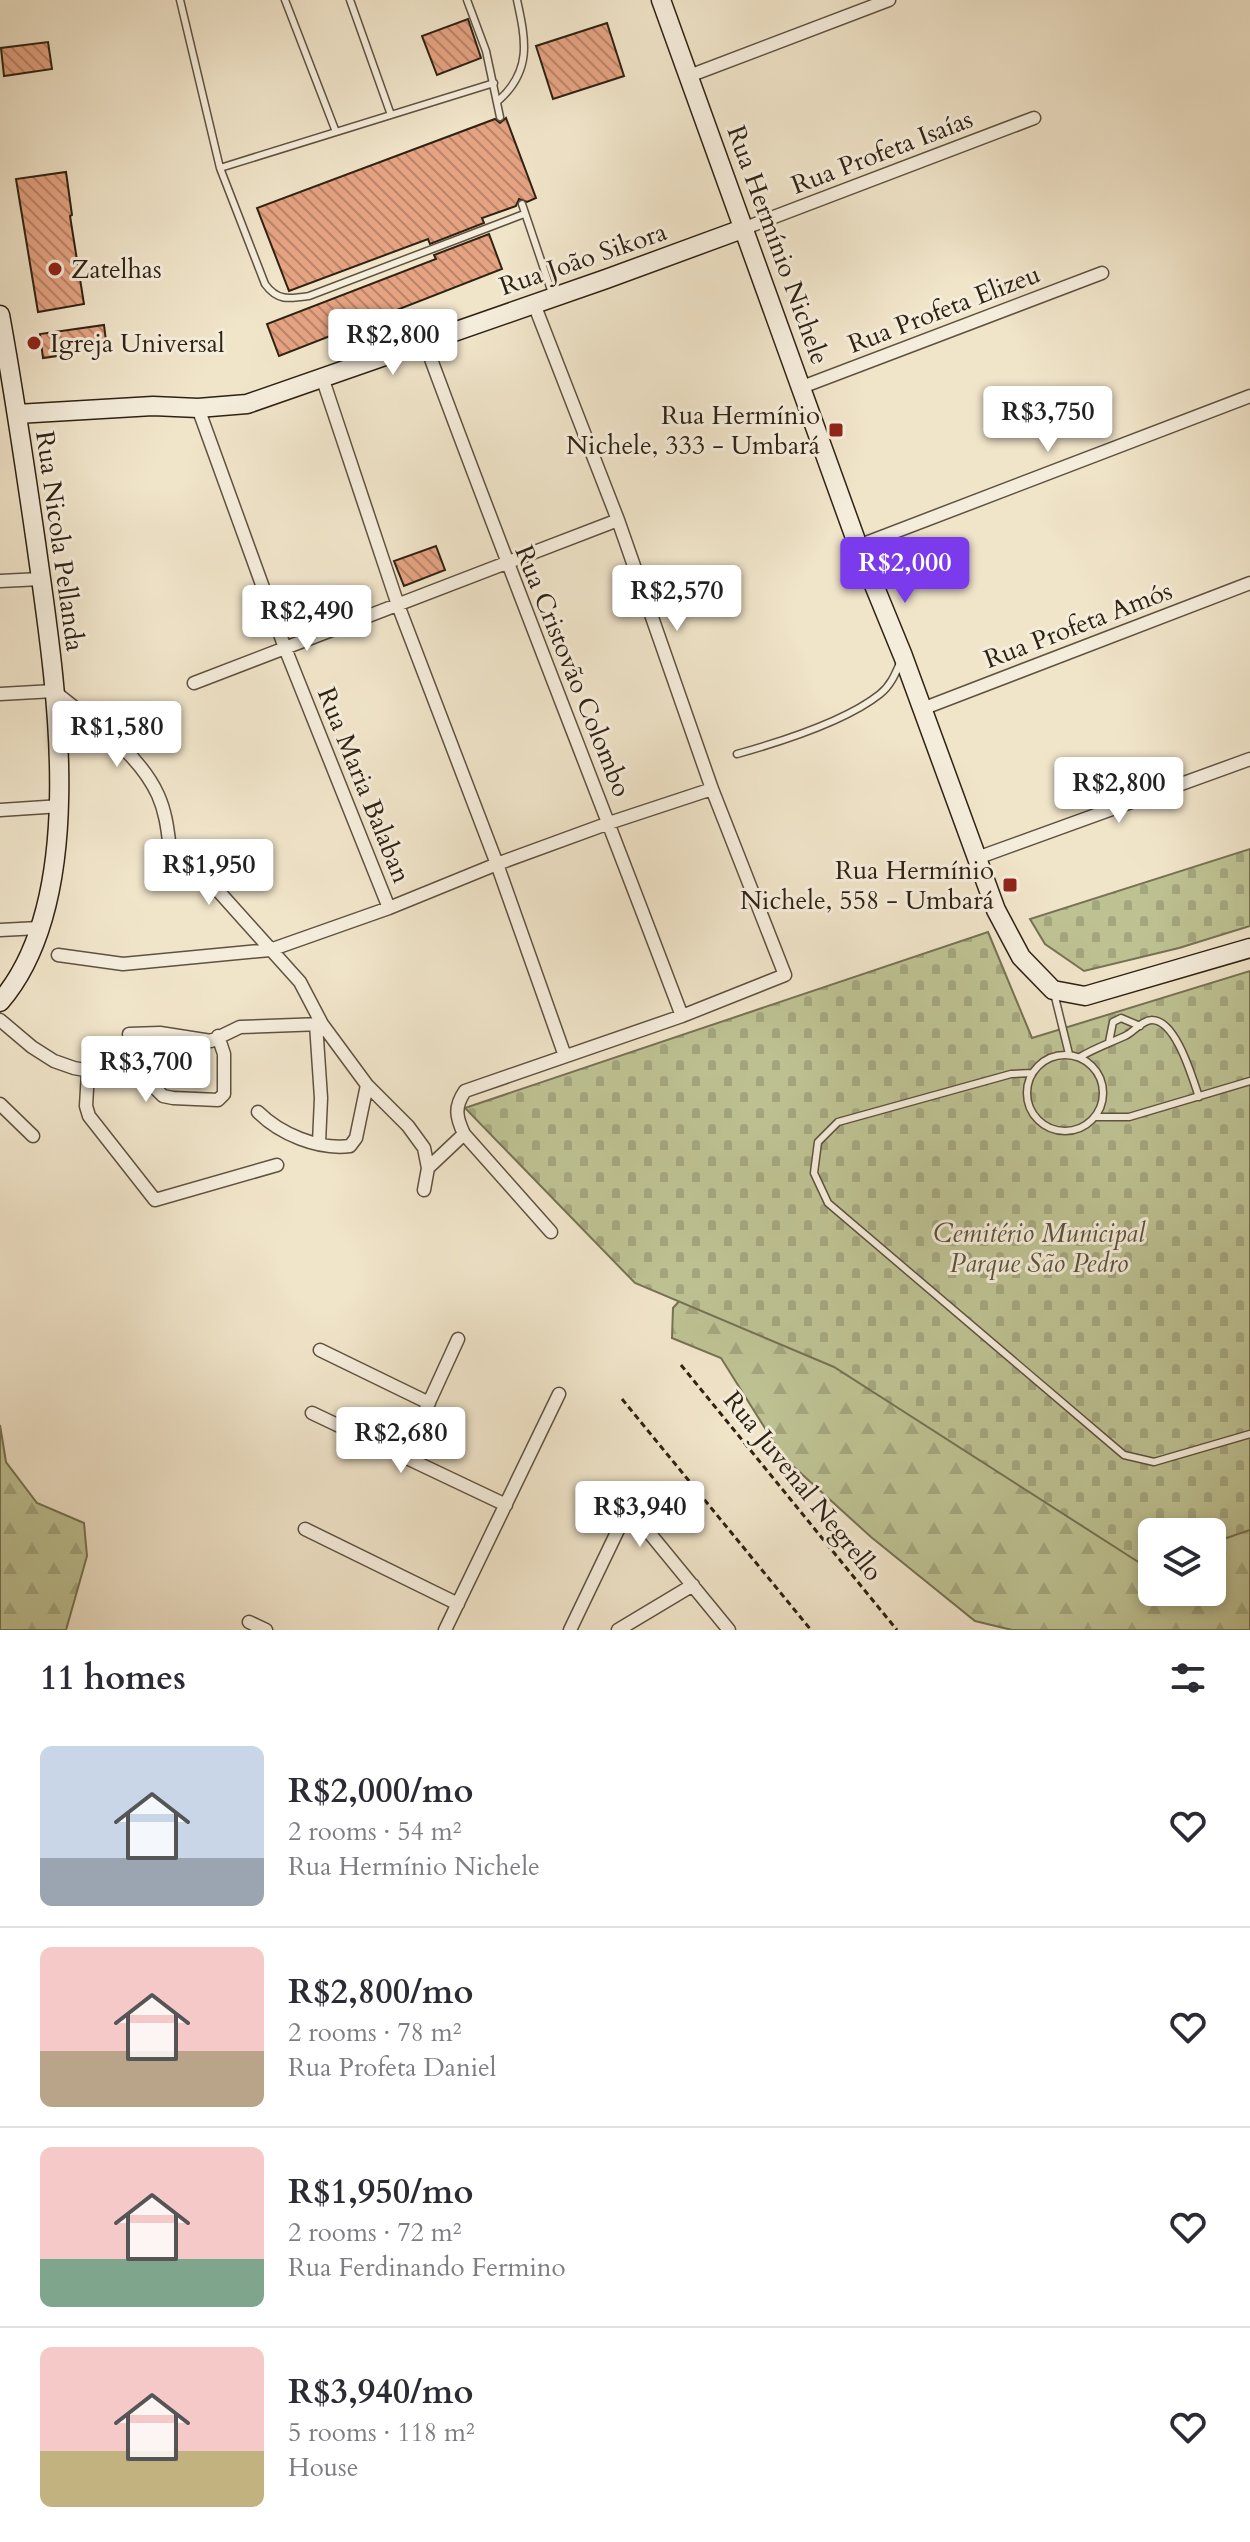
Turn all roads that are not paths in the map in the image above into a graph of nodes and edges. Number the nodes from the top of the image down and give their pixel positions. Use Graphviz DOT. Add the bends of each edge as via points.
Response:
graph roads {
  1 [pos="180,0"];
  2 [pos="285,0"];
  3 [pos="350,0"];
  4 [pos="467,0"];
  5 [pos="517,0"];
  6 [pos="661,0"];
  7 [pos="889,0"];
  8 [pos="689,76"];
  9 [pos="494,83"];
  10 [pos="498,101"];
  11 [pos="391,115"];
  12 [pos="500,117"];
  13 [pos="1034,118"];
  14 [pos="336,132"];
  15 [pos="220,168"];
  16 [pos="522,204"];
  17 [pos="524,214"];
  18 [pos="745,228"];
  19 [pos="1102,273"];
  20 [pos="553,296"];
  21 [pos="534,304"];
  22 [pos="0,315"];
  23 [pos="425,343"];
  24 [pos="323,380"];
  25 [pos="802,387"];
  26 [pos="1250,396"];
  27 [pos="198,408"];
  28 [pos="9,414"];
  29 [pos="618,520"];
  30 [pos="858,546"];
  31 [pos="506,563"];
  32 [pos="41,579"];
  33 [pos="0,581"];
  34 [pos="1250,583"];
  35 [pos="398,605"];
  36 [pos="285,648"];
  37 [pos="903,656"];
  38 [pos="194,683"];
  39 [pos="54,691"];
  40 [pos="0,694"];
  41 [pos="922,709"];
  42 [pos="737,754"];
  43 [pos="1250,759"];
  44 [pos="712,789"];
  45 [pos="61,806"];
  46 [pos="0,810"];
  47 [pos="609,823"];
  48 [pos="977,858"];
  49 [pos="497,864"];
  50 [pos="389,908"];
  51 [pos="39,928"];
  52 [pos="0,930"];
  53 [pos="1250,948"];
  54 [pos="270,950"];
  55 [pos="58,955"];
  56 [pos="1053,990"];
  57 [pos="0,1002"];
  58 [pos="682,1016"];
  59 [pos="0,1020"];
  60 [pos="319,1024"];
  61 [pos="1140,1026"];
  62 [pos="129,1034"];
  63 [pos="218,1036"];
  64 [pos="1109,1042"];
  65 [pos="1069,1054"];
  66 [pos="565,1056"];
  67 [pos="1080,1057"];
  68 [pos="88,1072"];
  69 [pos="1032,1073"];
  70 [pos="1250,1081"];
  71 [pos="367,1085"];
  72 [pos="1199,1097"];
  73 [pos="0,1104"];
  74 [pos="258,1112"];
  75 [pos="1096,1117"];
  76 [pos="464,1134"];
  77 [pos="33,1136"];
  78 [pos="319,1143"];
  79 [pos="277,1165"];
  80 [pos="428,1168"];
  81 [pos="424,1190"];
  82 [pos="551,1232"];
  83 [pos="458,1339"];
  84 [pos="320,1350"];
  85 [pos="559,1394"];
  86 [pos="429,1403"];
  87 [pos="312,1413"];
  88 [pos="1250,1434"];
  89 [pos="404,1457"];
  90 [pos="506,1505"];
  91 [pos="305,1529"];
  92 [pos="693,1585"];
  93 [pos="458,1604"];
  94 [pos="249,1622"];
  95 [pos="266,1630"];
  96 [pos="445,1630"];
  97 [pos="570,1630"];
  98 [pos="618,1630"];
  99 [pos="729,1630"];
  1 -- 15 [label="lane"];
  2 -- 14 [label="lane"];
  3 -- 11 [label="lane"];
  4 -- 9 [label="lane"];
  5 -- 10 [label="lane" via="526,39 523,64 513,88"];
  6 -- 8 [label="street, Rua Hermínio Nichele"];
  7 -- 8 [label="street"];
  8 -- 18 [label="street, Rua Hermínio Nichele"];
  9 -- 10 [label="lane"];
  9 -- 11 [label="lane"];
  10 -- 12 [label="lane"];
  11 -- 14 [label="lane"];
  13 -- 18 [label="street, Rua Profeta Isaías"];
  14 -- 15 [label="lane"];
  15 -- 17 [label="lane" via="265,284 272,295 285,300 309,296"];
  16 -- 17 [label="lane"];
  17 -- 20 [label="lane"];
  18 -- 20 [label="street, Rua João Sikora"];
  18 -- 25 [label="street, Rua Hermínio Nichele"];
  19 -- 25 [label="street, Rua Profeta Elizeu"];
  20 -- 21 [label="street, Rua João Sikora"];
  21 -- 23 [label="street, Rua João Sikora"];
  21 -- 29 [label="street"];
  22 -- 28 [label="street, Rua Nicola Pellanda"];
  23 -- 24 [label="street, Rua João Sikora"];
  23 -- 31 [label="street, Rua Cristovão Colombo"];
  24 -- 27 [label="street, Rua João Sikora" via="247,404"];
  24 -- 35 [label="street"];
  25 -- 30 [label="street, Rua Hermínio Nichele"];
  26 -- 30 [label="street"];
  27 -- 28 [label="street, Rua João Sikora"];
  27 -- 36 [label="street, Rua Maria Balaban"];
  28 -- 32 [label="street, Rua Nicola Pellanda"];
  29 -- 31 [label="street"];
  29 -- 44 [label="street"];
  30 -- 37 [label="street, Rua Hermínio Nichele"];
  31 -- 35 [label="street"];
  31 -- 47 [label="street, Rua Cristovão Colombo"];
  32 -- 33 [label="street"];
  32 -- 39 [label="street, Rua Nicola Pellanda"];
  34 -- 41 [label="street, Rua Profeta Amós"];
  35 -- 36 [label="street"];
  35 -- 49 [label="street"];
  36 -- 38 [label="street"];
  36 -- 50 [label="street, Rua Maria Balaban"];
  37 -- 41 [label="street, Rua Hermínio Nichele"];
  37 -- 42 [label="lane" via="880,694 785,740"];
  39 -- 40 [label="street"];
  39 -- 45 [label="street, Rua Nicola Pellanda"];
  39 -- 54 [label="street" via="144,772 166,817 170,849 195,865"];
  41 -- 48 [label="street, Rua Hermínio Nichele"];
  43 -- 48 [label="street"];
  44 -- 47 [label="street"];
  44 -- 58 [label="street" via="785,975"];
  45 -- 46 [label="street"];
  45 -- 51 [label="street, Rua Nicola Pellanda" via="49,897"];
  47 -- 49 [label="street"];
  47 -- 58 [label="street, Rua Cristovão Colombo"];
  48 -- 56 [label="street, Rua Hermínio Nichele" via="1021,957"];
  49 -- 50 [label="street"];
  49 -- 66 [label="street"];
  50 -- 54 [label="street"];
  51 -- 52 [label="street"];
  51 -- 57 [label="street, Rua Nicola Pellanda" via="15,985"];
  53 -- 56 [label="street" via="1085,996"];
  54 -- 55 [label="street" via="123,964"];
  54 -- 60 [label="street" via="300,982"];
  56 -- 65 [label="lane"];
  58 -- 66 [label="street"];
  59 -- 68 [label="street" via="54,1061"];
  60 -- 63 [label="street" via="240,1027"];
  60 -- 71 [label="street"];
  60 -- 78 [label="street"];
  61 -- 64 [label="lane"];
  61 -- 64 [label="lane" via="1121,1018 1113,1022"];
  61 -- 72 [label="lane" via="1156,1020 1169,1029"];
  62 -- 63 [label="street" via="211,1041"];
  63 -- 68 [label="street" via="224,1054 224,1094 218,1100 163,1096 149,1082"];
  64 -- 67 [label="lane"];
  65 -- 67 [label="lane"];
  65 -- 69 [label="lane" via="1048,1059"];
  66 -- 76 [label="street" via="465,1091 456,1107"];
  67 -- 75 [label="lane" via="1103,1083"];
  68 -- 79 [label="street" via="89,1116 155,1200"];
  69 -- 75 [label="lane" via="1027,1098 1031,1111 1049,1128 1075,1130"];
  69 -- 88 [label="lane" via="1011,1074 838,1122 818,1142 814,1173 828,1203 1124,1455 1154,1462"];
  70 -- 72 [label="lane"];
  71 -- 78 [label="street" via="350,1146"];
  71 -- 80 [label="street" via="408,1126 424,1148"];
  72 -- 75 [label="lane" via="1129,1117"];
  73 -- 77 [label="street"];
  74 -- 78 [label="street" via="290,1135"];
  76 -- 80 [label="street"];
  76 -- 82 [label="street"];
  80 -- 81 [label="street"];
  83 -- 86 [label="street"];
  84 -- 86 [label="street"];
  85 -- 90 [label="street"];
  86 -- 89 [label="street"];
  87 -- 89 [label="street"];
  89 -- 90 [label="street"];
  90 -- 93 [label="street"];
  91 -- 93 [label="street"];
  92 -- 97 [label="street" via="643,1526 627,1520"];
  92 -- 98 [label="street"];
  92 -- 99 [label="street"];
  93 -- 96 [label="street"];
  94 -- 95 [label="street"];
}
